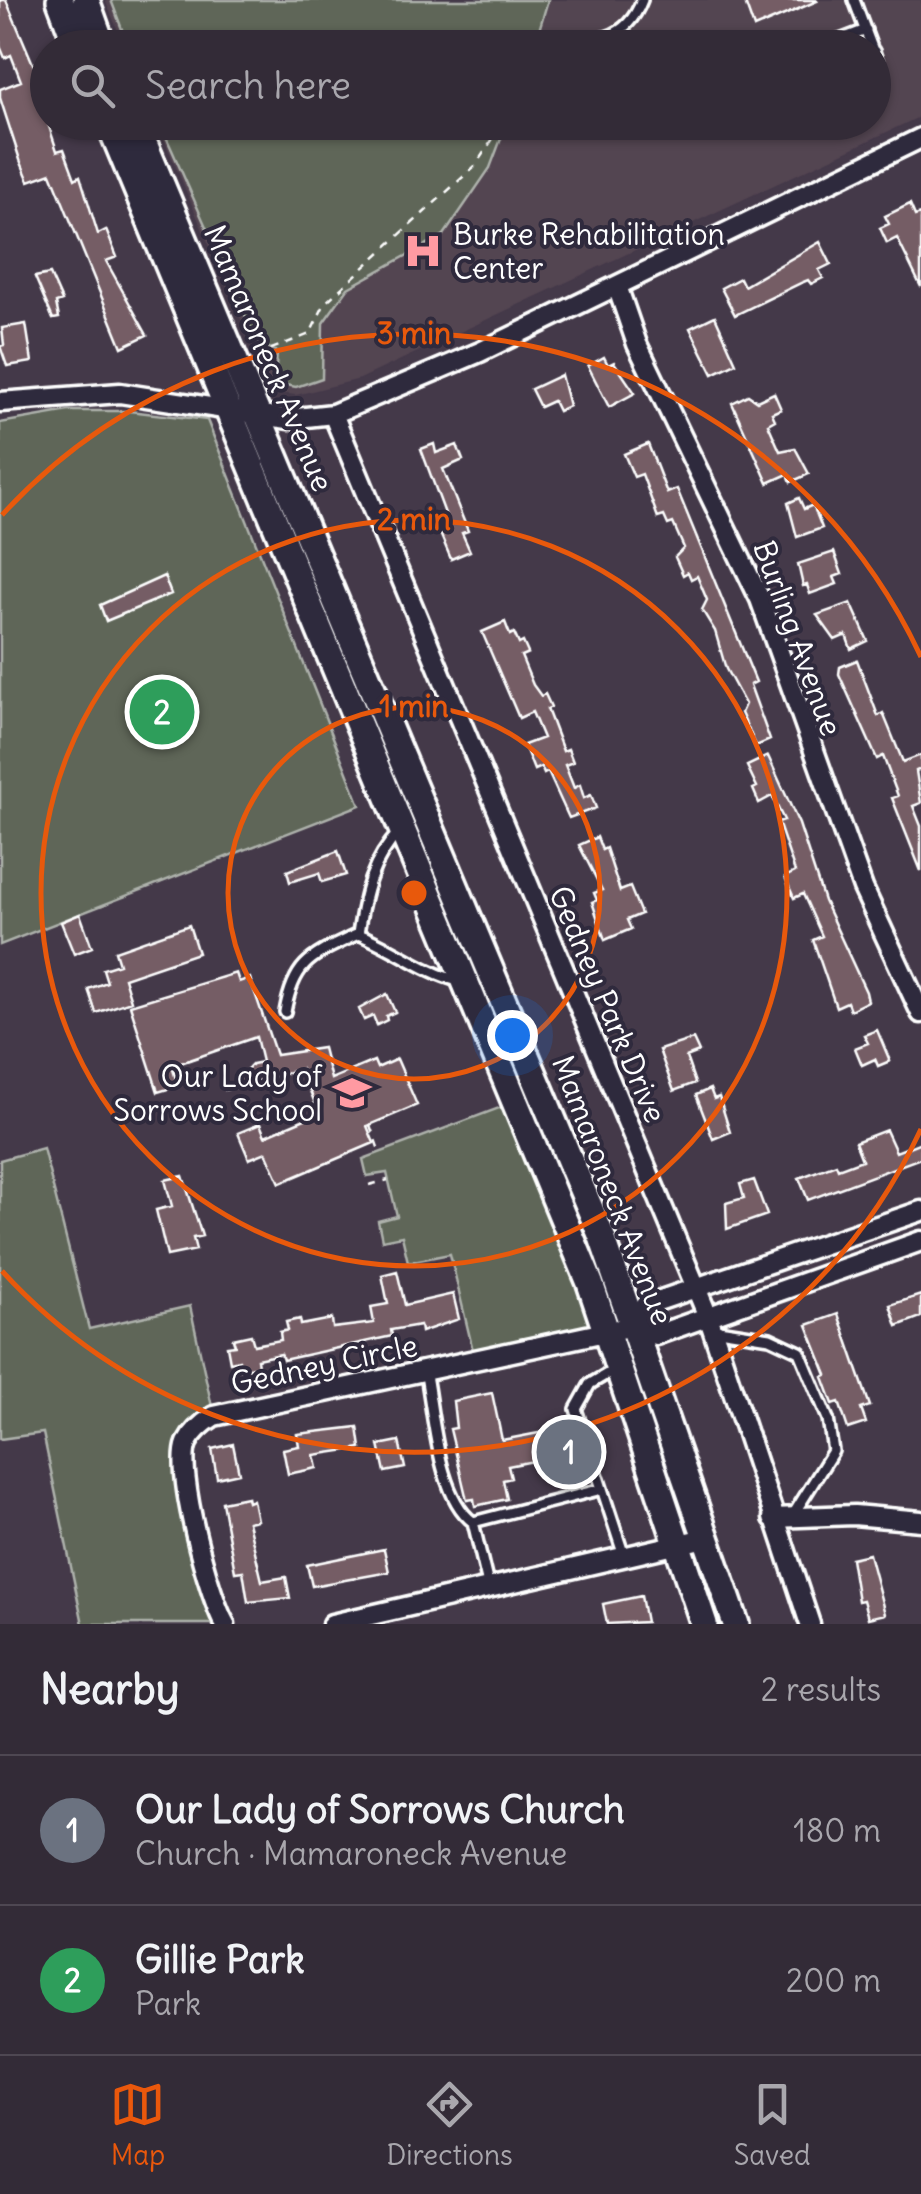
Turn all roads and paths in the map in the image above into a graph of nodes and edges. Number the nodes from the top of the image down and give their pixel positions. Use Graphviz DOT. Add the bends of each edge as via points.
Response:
graph roads {
  1 [pos="60,0"];
  2 [pos="86,0"];
  3 [pos="642,0"];
  4 [pos="854,0"];
  5 [pos="71,30"];
  6 [pos="97,30"];
  7 [pos="625,30"];
  8 [pos="866,30"];
  9 [pos="921,138"];
  10 [pos="116,140"];
  11 [pos="143,140"];
  12 [pos="492,140"];
  13 [pos="617,286"];
  14 [pos="236,362"];
  15 [pos="0,402"];
  16 [pos="223,406"];
  17 [pos="256,413"];
  18 [pos="333,414"];
  19 [pos="402,829"];
  20 [pos="358,934"];
  21 [pos="466,983"];
  22 [pos="285,1012"];
  23 [pos="921,1013"];
  24 [pos="370,1125"];
  25 [pos="380,1153"];
  26 [pos="388,1180"];
  27 [pos="369,1184"];
  28 [pos="921,1211"];
  29 [pos="921,1241"];
  30 [pos="696,1289"];
  31 [pos="710,1324"];
  32 [pos="620,1328"];
  33 [pos="620,1367"];
  34 [pos="425,1370"];
  35 [pos="602,1489"];
  36 [pos="782,1518"];
  37 [pos="921,1521"];
  38 [pos="473,1522"];
  39 [pos="705,1538"];
  40 [pos="676,1546"];
  41 [pos="625,1558"];
  42 [pos="489,1589"];
  43 [pos="225,1624"];
  44 [pos="332,1624"];
  45 [pos="704,1624"];
  46 [pos="736,1624"];
  47 [pos="810,1624"];
  1 -- 5 [label="main road"];
  2 -- 6 [label="main road"];
  3 -- 7 [label="lane"];
  4 -- 8 [label="lane"];
  9 -- 13 [label="street"];
  10 -- 16 [label="main road, Mamaroneck Avenue"];
  11 -- 14 [label="main road, Mamaroneck Avenue"];
  12 -- 14 [label="path" via="475,166 325,302 310,334"];
  13 -- 18 [label="street"];
  13 -- 23 [label="street, Burling Avenue" via="637,344 760,600 857,873"];
  14 -- 17 [label="main road, Mamaroneck Avenue"];
  15 -- 16 [label="street" via="120,393"];
  16 -- 17 [label="street"];
  16 -- 19 [label="main road, Mamaroneck Avenue"];
  17 -- 18 [label="street" via="288,419"];
  17 -- 32 [label="main road, Mamaroneck Avenue" via="579,1179"];
  18 -- 30 [label="street, Gedney Park Drive"];
  19 -- 20 [label="lane" via="380,851"];
  19 -- 21 [label="main road, Mamaroneck Avenue"];
  20 -- 21 [label="lane" via="438,976"];
  20 -- 22 [label="lane" via="299,966"];
  21 -- 32 [label="main road, Mamaroneck Avenue"];
  24 -- 25 [label="path"];
  26 -- 27 [label="path"];
  28 -- 30 [label="street"];
  29 -- 31 [label="street"];
  30 -- 31 [label="street, Gedney Park Drive"];
  30 -- 32 [label="street" via="646,1306"];
  31 -- 32 [label="street" via="656,1336"];
  31 -- 36 [label="street, Gedney Park Drive"];
  31 -- 36 [label="lane" via="800,1352 828,1419 833,1451"];
  32 -- 33 [label="main road, Mamaroneck Avenue"];
  32 -- 34 [label="street, Gedney Circle"];
  32 -- 39 [label="main road, Mamaroneck Avenue"];
  33 -- 35 [label="lane" via="590,1384 576,1409"];
  33 -- 40 [label="main road, Mamaroneck Avenue"];
  34 -- 38 [label="lane" via="448,1491"];
  34 -- 43 [label="street, Gedney Circle" via="214,1416 196,1430 184,1466 208,1592"];
  35 -- 38 [label="lane"];
  35 -- 41 [label="lane"];
  36 -- 37 [label="street"];
  36 -- 47 [label="street, Gedney Park Drive"];
  38 -- 42 [label="lane"];
  39 -- 40 [label="street"];
  39 -- 46 [label="main road, Mamaroneck Avenue"];
  40 -- 41 [label="street"];
  40 -- 45 [label="main road, Mamaroneck Avenue"];
  41 -- 42 [label="street"];
  42 -- 44 [label="street"];
}
